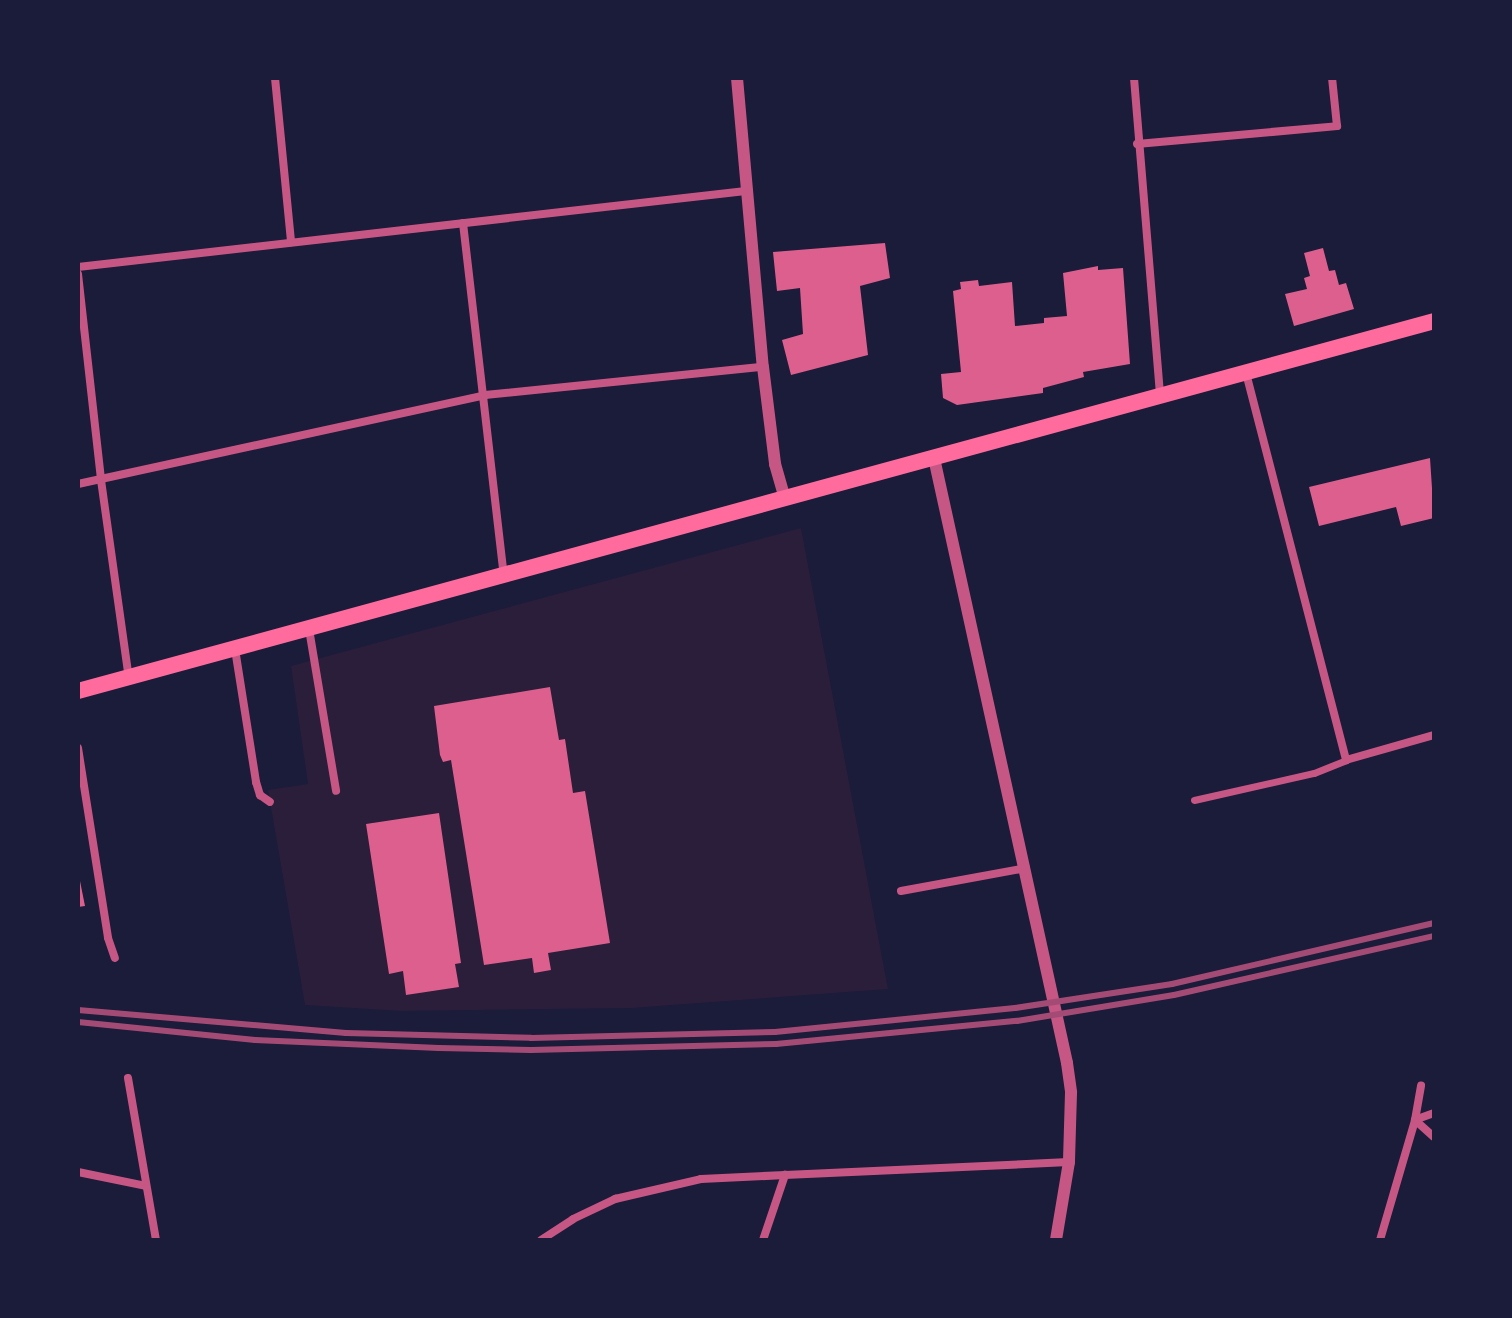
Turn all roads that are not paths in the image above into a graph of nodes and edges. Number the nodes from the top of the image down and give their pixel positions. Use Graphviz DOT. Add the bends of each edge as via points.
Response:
graph roads {
  1 [pos="275,78"];
  2 [pos="737,78"];
  3 [pos="1134,78"];
  4 [pos="1332,78"];
  5 [pos="1137,144"];
  6 [pos="746,191"];
  7 [pos="463,223"];
  8 [pos="291,242"];
  9 [pos="78,267"];
  10 [pos="78,274"];
  11 [pos="1434,321"];
  12 [pos="82,333"];
  13 [pos="763,367"];
  14 [pos="1246,372"];
  15 [pos="485,395"];
  16 [pos="1160,396"];
  17 [pos="934,458"];
  18 [pos="101,480"];
  19 [pos="78,484"];
  20 [pos="785,499"];
  21 [pos="504,576"];
  22 [pos="309,629"];
  23 [pos="235,649"];
  24 [pos="129,678"];
  25 [pos="78,691"];
  26 [pos="1434,735"];
  27 [pos="78,748"];
  28 [pos="1346,760"];
  29 [pos="336,791"];
  30 [pos="1194,800"];
  31 [pos="270,802"];
  32 [pos="1026,868"];
  33 [pos="901,891"];
  34 [pos="115,958"];
  35 [pos="128,1078"];
  36 [pos="1421,1086"];
  37 [pos="1434,1113"];
  38 [pos="1415,1120"];
  39 [pos="1434,1137"];
  40 [pos="1069,1162"];
  41 [pos="78,1172"];
  42 [pos="785,1175"];
  43 [pos="146,1186"];
  44 [pos="156,1240"];
  45 [pos="541,1240"];
  46 [pos="763,1240"];
  47 [pos="1056,1240"];
  48 [pos="1380,1240"];
  1 -- 8 [label="street"];
  2 -- 6 [label="street"];
  3 -- 5 [label="street"];
  4 -- 5 [label="street" via="1337,126"];
  5 -- 16 [label="street"];
  6 -- 7 [label="street"];
  6 -- 13 [label="street"];
  7 -- 8 [label="street"];
  7 -- 15 [label="street"];
  8 -- 9 [label="street"];
  10 -- 12 [label="street"];
  11 -- 14 [label="main road"];
  12 -- 18 [label="street"];
  13 -- 15 [label="street"];
  13 -- 20 [label="street" via="775,464"];
  14 -- 16 [label="main road"];
  14 -- 28 [label="street"];
  15 -- 18 [label="street"];
  15 -- 21 [label="street"];
  16 -- 17 [label="main road"];
  17 -- 20 [label="main road"];
  17 -- 32 [label="street"];
  18 -- 19 [label="street"];
  18 -- 24 [label="street"];
  20 -- 21 [label="main road"];
  21 -- 22 [label="main road"];
  22 -- 23 [label="main road"];
  22 -- 29 [label="street"];
  23 -- 24 [label="main road"];
  23 -- 31 [label="street" via="256,782 260,795"];
  24 -- 25 [label="main road"];
  26 -- 28 [label="street"];
  27 -- 34 [label="street"];
  28 -- 30 [label="street" via="1314,773"];
  32 -- 33 [label="street"];
  32 -- 40 [label="street" via="1067,1063"];
  35 -- 43 [label="street"];
  36 -- 38 [label="street"];
  37 -- 38 [label="street"];
  38 -- 39 [label="street"];
  38 -- 48 [label="street"];
  40 -- 42 [label="street"];
  40 -- 47 [label="street"];
  41 -- 43 [label="street"];
  42 -- 45 [label="street" via="701,1179 615,1199"];
  42 -- 46 [label="street"];
  43 -- 44 [label="street"];
}
